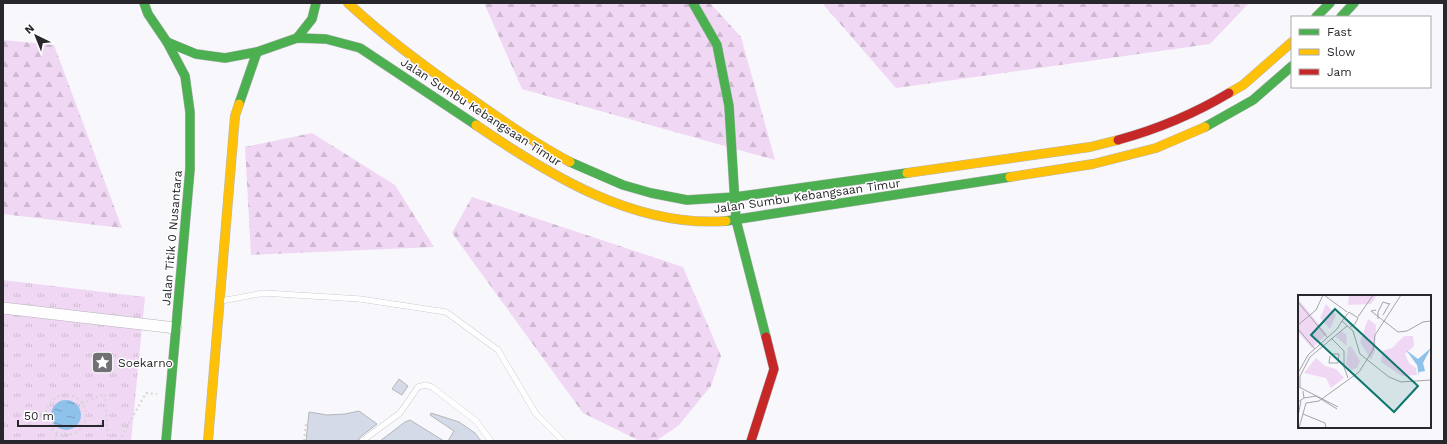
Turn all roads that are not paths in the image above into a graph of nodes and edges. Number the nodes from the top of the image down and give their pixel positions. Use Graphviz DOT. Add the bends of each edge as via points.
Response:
graph roads {
  1 [pos="144,3"];
  2 [pos="316,3"];
  3 [pos="348,3"];
  4 [pos="693,3"];
  5 [pos="1330,3"];
  6 [pos="1354,3"];
  7 [pos="1317,16"];
  8 [pos="1342,16"];
  9 [pos="297,38"];
  10 [pos="167,42"];
  11 [pos="1291,43"];
  12 [pos="257,52"];
  13 [pos="1291,67"];
  14 [pos="734,197"];
  15 [pos="736,220"];
  16 [pos="220,301"];
  17 [pos="3,308"];
  18 [pos="176,328"];
  19 [pos="166,441"];
  20 [pos="208,441"];
  21 [pos="362,441"];
  22 [pos="491,441"];
  23 [pos="563,441"];
  24 [pos="751,441"];
  1 -- 10 [label="main road" via="148,14"];
  2 -- 9 [label="main road" via="312,18"];
  3 -- 14 [label="main road, Jalan Sumbu Kebangsaan Timur" via="373,27 437,76 511,128 566,161 652,194 682,199"];
  4 -- 14 [label="main road" via="717,45 729,106"];
  5 -- 7 [label="main road"];
  6 -- 8 [label="main road"];
  9 -- 12 [label="main road, Jalan Sumbu Kebangsaan Timur"];
  9 -- 15 [label="main road, Jalan Sumbu Kebangsaan Timur" via="326,39 360,48 501,142 557,176 604,198 626,207 678,220"];
  10 -- 12 [label="main road, Jalan Sumbu Kebangsaan Timur" via="196,54 225,58"];
  10 -- 18 [label="main road, Jalan Titik 0 Nusantara" via="185,76 190,112 190,169"];
  11 -- 14 [label="main road, Jalan Sumbu Kebangsaan Timur" via="1243,86 1204,108 1151,131 1090,147"];
  12 -- 16 [label="main road" via="235,116"];
  13 -- 15 [label="main road, Jalan Sumbu Kebangsaan Timur" via="1253,100 1212,124 1156,148 1093,164"];
  14 -- 15 [label="main road"];
  15 -- 24 [label="main road" via="774,369"];
  16 -- 20 [label="main road"];
  16 -- 23 [label="lane" via="264,293 360,298 446,312 498,350 536,414"];
  17 -- 18 [label="street"];
  18 -- 19 [label="main road, Jalan Titik 0 Nusantara"];
  21 -- 22 [label="lane" via="400,413 418,387 425,385 432,387 476,421"];
}
